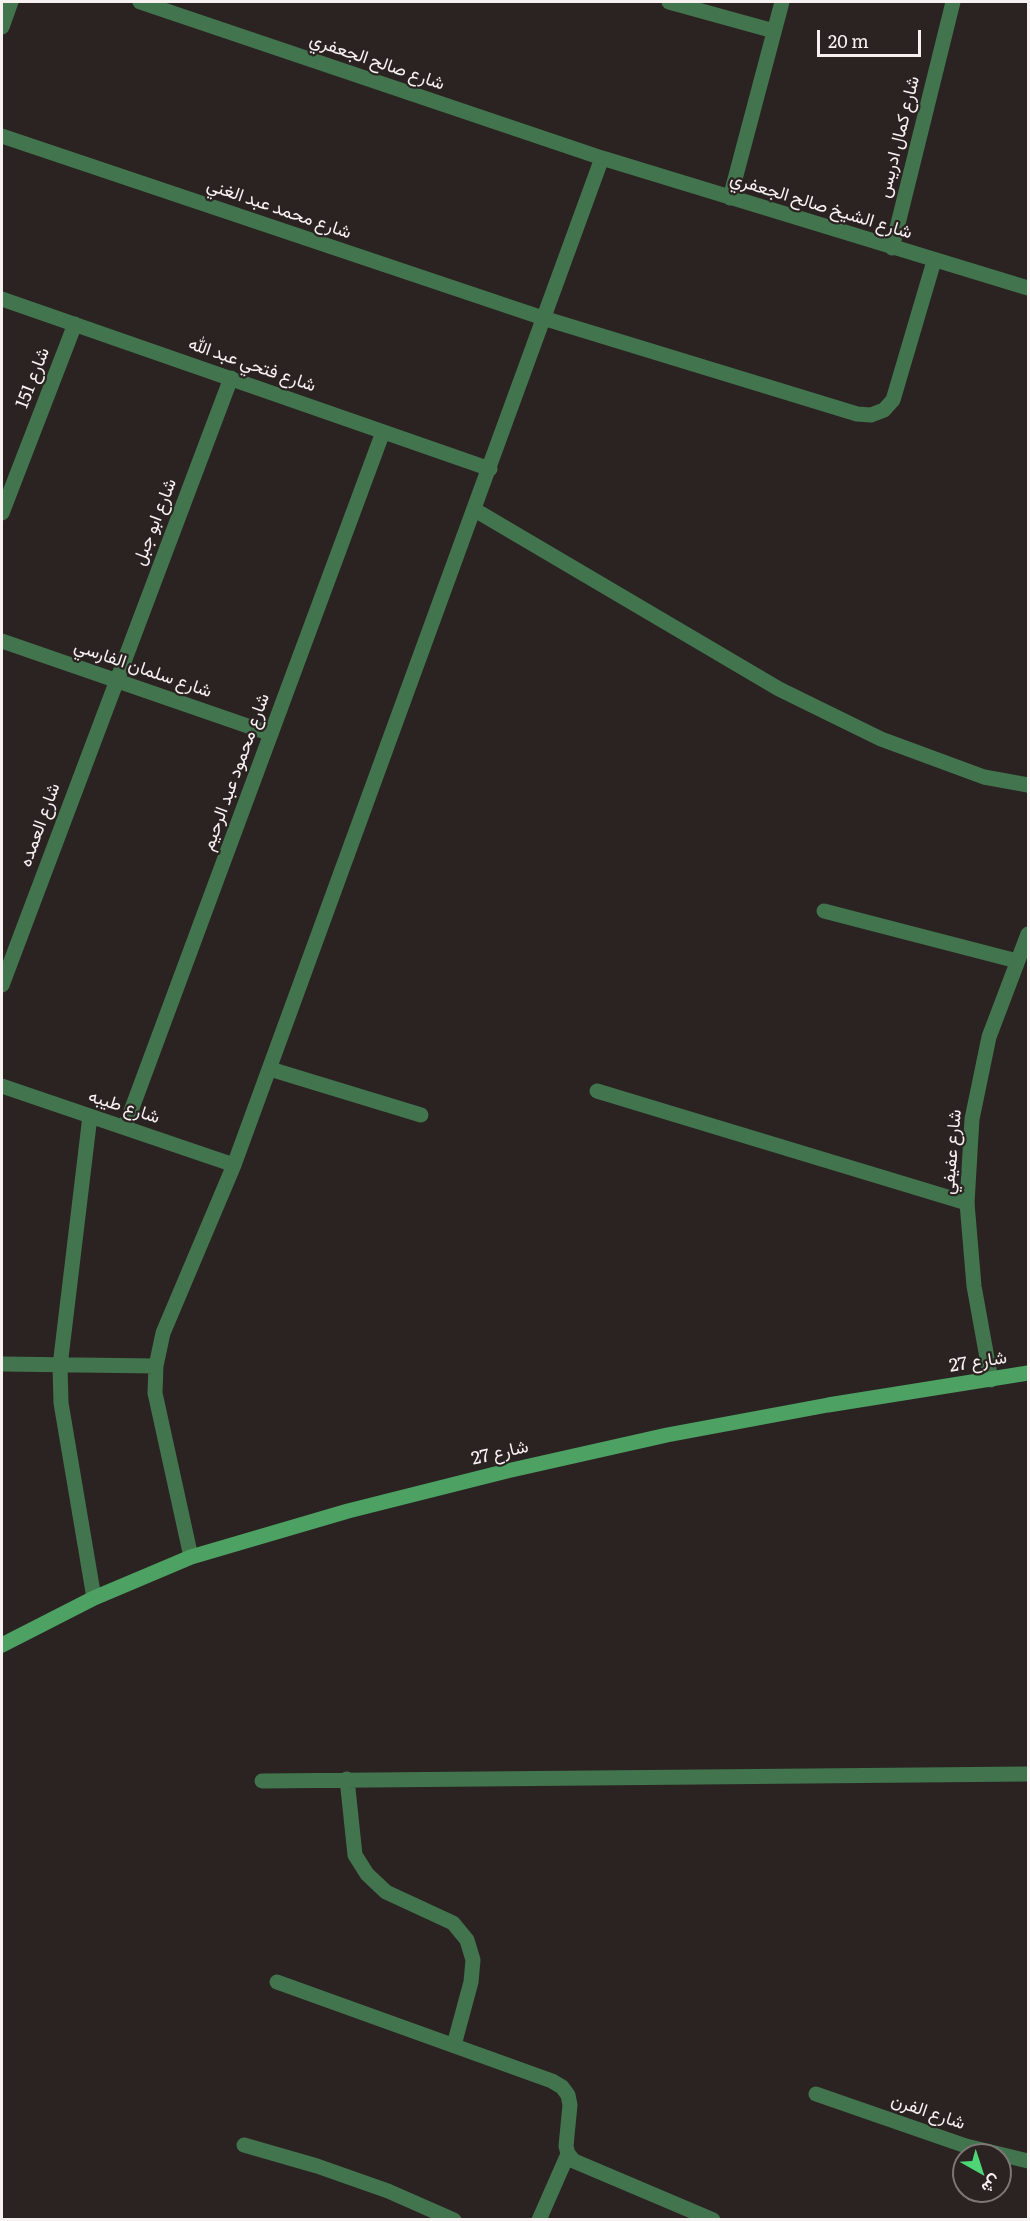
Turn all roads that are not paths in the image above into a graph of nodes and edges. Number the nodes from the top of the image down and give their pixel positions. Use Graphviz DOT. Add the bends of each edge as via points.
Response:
graph roads {
  1 [pos="10,2"];
  2 [pos="140,2"];
  3 [pos="669,2"];
  4 [pos="782,2"];
  5 [pos="953,2"];
  6 [pos="2,27"];
  7 [pos="774,31"];
  8 [pos="2,136"];
  9 [pos="602,158"];
  10 [pos="730,198"];
  11 [pos="892,248"];
  12 [pos="934,261"];
  13 [pos="1029,288"];
  14 [pos="2,299"];
  15 [pos="543,318"];
  16 [pos="75,324"];
  17 [pos="231,378"];
  18 [pos="383,432"];
  19 [pos="490,469"];
  20 [pos="475,510"];
  21 [pos="2,513"];
  22 [pos="2,641"];
  23 [pos="115,679"];
  24 [pos="271,734"];
  25 [pos="1029,785"];
  26 [pos="824,911"];
  27 [pos="1029,934"];
  28 [pos="1017,961"];
  29 [pos="2,985"];
  30 [pos="270,1069"];
  31 [pos="2,1086"];
  32 [pos="597,1091"];
  33 [pos="421,1115"];
  34 [pos="90,1116"];
  35 [pos="125,1127"];
  36 [pos="234,1166"];
  37 [pos="967,1203"];
  38 [pos="2,1364"];
  39 [pos="60,1366"];
  40 [pos="156,1366"];
  41 [pos="1029,1373"];
  42 [pos="991,1380"];
  43 [pos="191,1557"];
  44 [pos="94,1598"];
  45 [pos="2,1645"];
  46 [pos="1029,1774"];
  47 [pos="347,1779"];
  48 [pos="262,1781"];
  49 [pos="277,1982"];
  50 [pos="454,2045"];
  51 [pos="816,2094"];
  52 [pos="244,2145"];
  53 [pos="568,2154"];
  54 [pos="1029,2161"];
  55 [pos="454,2220"];
  56 [pos="539,2220"];
  57 [pos="713,2220"];
  1 -- 6 [label="street"];
  2 -- 9 [label="street, شارع صالح الجعفري"];
  3 -- 7 [label="street"];
  4 -- 7 [label="street"];
  5 -- 11 [label="street, شارع كمال ادريس"];
  7 -- 10 [label="street"];
  8 -- 15 [label="street, شارع محمد عبد الغني"];
  9 -- 10 [label="street, شارع الشيخ صالح الجعفري"];
  9 -- 15 [label="street"];
  10 -- 11 [label="street, شارع الشيخ صالح الجعفري"];
  11 -- 12 [label="street, شارع الشيخ صالح الجعفري"];
  12 -- 13 [label="street, شارع الشيخ صالح الجعفري"];
  12 -- 15 [label="street, شارع محمد عبد الغني" via="893,400 884,410 871,415 857,414"];
  14 -- 16 [label="street, شارع فتحي عبد الله"];
  15 -- 19 [label="street"];
  16 -- 17 [label="street, شارع فتحي عبد الله"];
  16 -- 21 [label="street, شارع 151"];
  17 -- 18 [label="street, شارع فتحي عبد الله"];
  17 -- 23 [label="street, شارع ابو جبل"];
  18 -- 19 [label="street, شارع فتحي عبد الله"];
  18 -- 24 [label="street, شارع محمود عبد الرحيم"];
  19 -- 20 [label="street"];
  20 -- 25 [label="street" via="779,688 850,724 984,777"];
  20 -- 30 [label="street"];
  22 -- 23 [label="street, شارع سلمان الفارسي"];
  23 -- 24 [label="street, شارع سلمان الفارسي"];
  23 -- 29 [label="street, شارع العمده"];
  24 -- 35 [label="street, شارع محمود عبد الرحيم"];
  26 -- 28 [label="street"];
  27 -- 28 [label="street, شارع عفيفي"];
  28 -- 37 [label="street, شارع عفيفي" via="989,1037 974,1109"];
  30 -- 33 [label="street"];
  30 -- 36 [label="street"];
  31 -- 34 [label="street, شارع طيبه"];
  32 -- 37 [label="street"];
  34 -- 35 [label="street, شارع طيبه"];
  34 -- 39 [label="street"];
  35 -- 36 [label="street, شارع طيبه"];
  36 -- 40 [label="street" via="163,1333"];
  37 -- 42 [label="street, شارع عفيفي" via="974,1286"];
  38 -- 39 [label="street"];
  39 -- 40 [label="street"];
  39 -- 44 [label="street" via="61,1403"];
  40 -- 43 [label="street" via="159,1419"];
  41 -- 42 [label="street, شارع 27"];
  42 -- 43 [label="street, شارع 27" via="667,1435 348,1511"];
  43 -- 44 [label="street, شارع 27"];
  44 -- 45 [label="street, شارع 27"];
  46 -- 47 [label="street"];
  47 -- 48 [label="street"];
  47 -- 50 [label="street" via="355,1855 367,1874 386,1892 453,1923 467,1940 474,1960"];
  49 -- 50 [label="street"];
  50 -- 53 [label="street" via="562,2086 570,2104"];
  51 -- 54 [label="street, شارع الفرن" via="966,2146"];
  52 -- 55 [label="street" via="388,2191"];
  53 -- 56 [label="street"];
  53 -- 57 [label="street" via="582,2166"];
}
